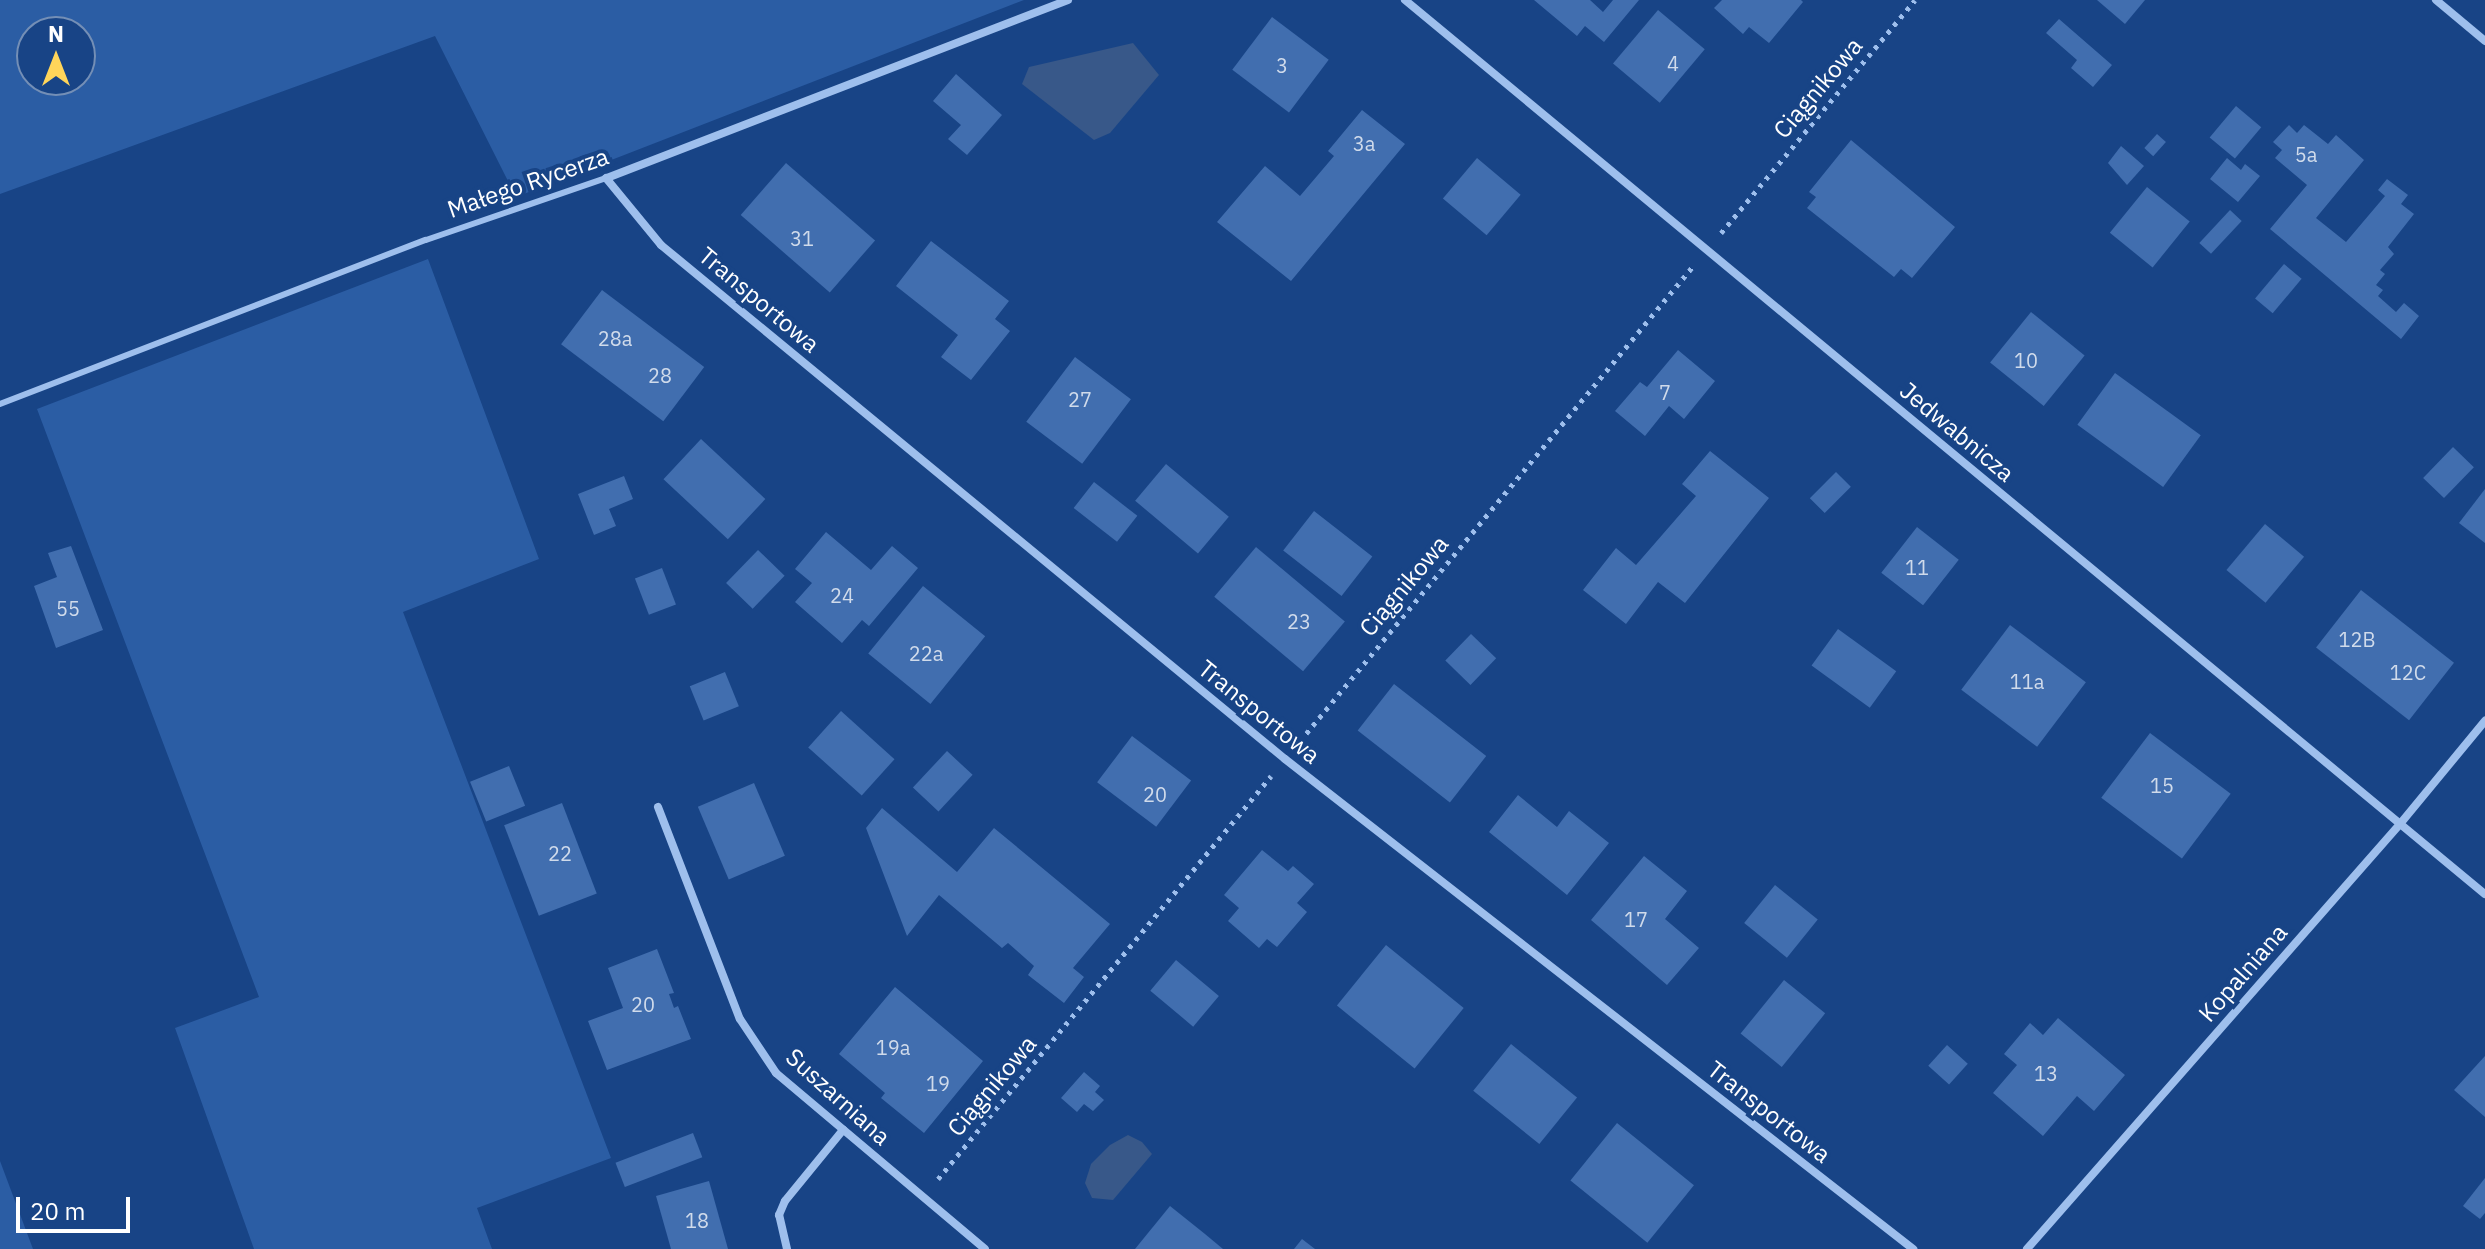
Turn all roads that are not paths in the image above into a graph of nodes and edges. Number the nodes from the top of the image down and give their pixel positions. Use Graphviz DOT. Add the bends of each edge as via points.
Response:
graph roads {
  1 [pos="1068,0"];
  2 [pos="1405,0"];
  3 [pos="2436,0"];
  4 [pos="2485,41"];
  5 [pos="606,178"];
  6 [pos="0,404"];
  7 [pos="2485,721"];
  8 [pos="658,807"];
  9 [pos="2400,824"];
  10 [pos="2485,894"];
  11 [pos="843,1130"];
  12 [pos="787,1249"];
  13 [pos="985,1249"];
  14 [pos="1913,1249"];
  15 [pos="2027,1249"];
  1 -- 5 [label="street, Małego Rycerza"];
  2 -- 9 [label="street, Jedwabnicza"];
  3 -- 4 [label="street"];
  5 -- 6 [label="lane, Małego Rycerza" via="426,240"];
  5 -- 14 [label="street, Transportowa" via="661,245 1285,759"];
  7 -- 9 [label="street, Kopalniana"];
  8 -- 11 [label="street, Suszarniana" via="740,1019 776,1073"];
  9 -- 10 [label="street, Jedwabnicza"];
  9 -- 15 [label="street, Kopalniana"];
  11 -- 12 [label="street" via="785,1201 779,1215"];
  11 -- 13 [label="street, Suszarniana"];
}
